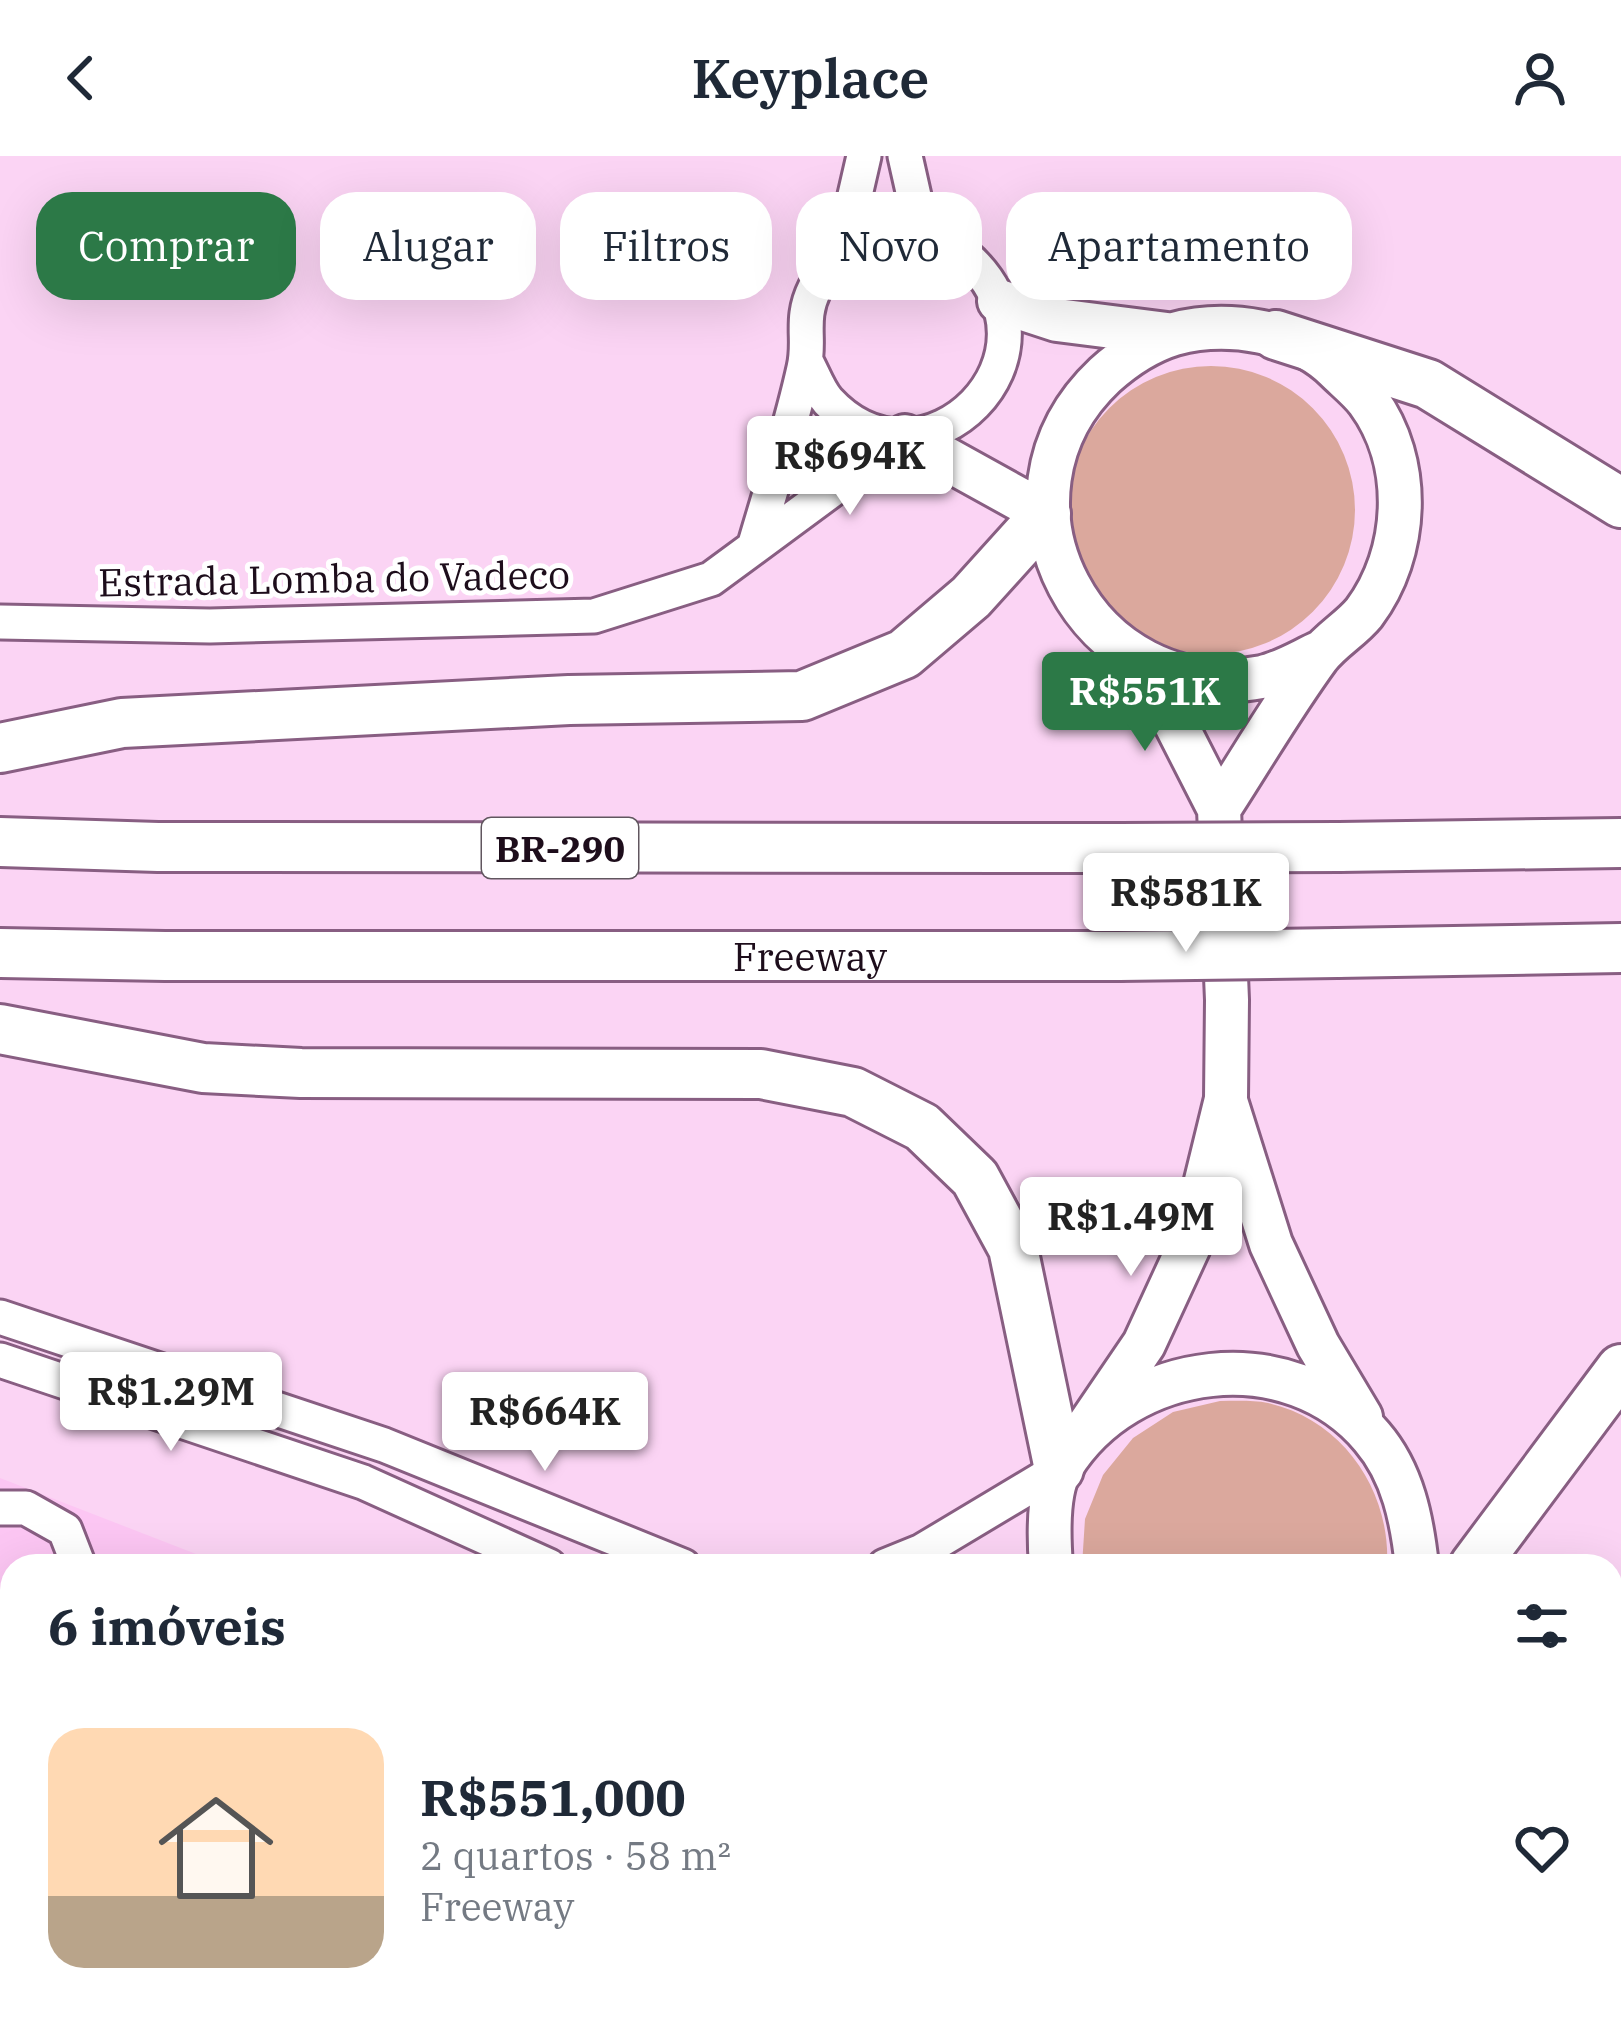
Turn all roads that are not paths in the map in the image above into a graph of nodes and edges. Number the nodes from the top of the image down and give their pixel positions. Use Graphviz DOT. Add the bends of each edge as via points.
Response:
graph roads {
  1 [pos="864,156"];
  2 [pos="905,156"];
  3 [pos="856,192"];
  4 [pos="913,192"];
  5 [pos="982,271"];
  6 [pos="811,300"];
  7 [pos="999,301"];
  8 [pos="1174,334"];
  9 [pos="1276,335"];
  10 [pos="806,362"];
  11 [pos="904,436"];
  12 [pos="1621,502"];
  13 [pos="1046,514"];
  14 [pos="755,544"];
  15 [pos="0,622"];
  16 [pos="1321,652"];
  17 [pos="1144,662"];
  18 [pos="0,748"];
  19 [pos="1220,809"];
  20 [pos="0,842"];
  21 [pos="1621,843"];
  22 [pos="1621,948"];
  23 [pos="0,952"];
  24 [pos="0,1029"];
  25 [pos="1226,1100"];
  26 [pos="0,1317"];
  27 [pos="0,1360"];
  28 [pos="1621,1369"];
  29 [pos="1372,1436"];
  30 [pos="1060,1469"];
  31 [pos="0,1508"];
  32 [pos="74,1554"];
  33 [pos="522,1554"];
  34 [pos="653,1554"];
  35 [pos="917,1554"];
  36 [pos="1050,1554"];
  37 [pos="1416,1554"];
  38 [pos="1483,1554"];
  1 -- 3 [label="street"];
  2 -- 4 [label="street"];
  5 -- 7 [label="street"];
  6 -- 10 [label="street"];
  7 -- 8 [label="main road" via="1057,320"];
  7 -- 11 [label="street" via="1005,339 997,376 975,408 942,429"];
  8 -- 9 [label="main road" via="1225,327"];
  8 -- 13 [label="main road" via="1127,355 1082,398 1054,453"];
  9 -- 12 [label="highway" via="1429,384"];
  9 -- 16 [label="main road" via="1328,360 1368,401 1394,452 1401,508 1391,564 1363,614"];
  10 -- 11 [label="street" via="826,400 862,427"];
  10 -- 14 [label="street"];
  11 -- 13 [label="main road"];
  11 -- 14 [label="street, Estrada Lomba do Vadeco"];
  13 -- 17 [label="main road" via="1060,574 1094,626"];
  13 -- 18 [label="highway" via="971,597 904,655 802,696 122,723"];
  14 -- 15 [label="street, Estrada Lomba do Vadeco" via="710,578 594,616 210,626"];
  16 -- 17 [label="main road" via="1244,678 1203,680"];
  16 -- 19 [label="main road"];
  17 -- 19 [label="main road"];
  19 -- 25 [label="main road"];
  20 -- 21 [label="highway, BR-290, bridge"];
  22 -- 23 [label="highway, Freeway, bridge" via="1119,956"];
  24 -- 30 [label="highway" via="202,1068 761,1074 853,1092 922,1127 975,1178 1012,1248"];
  25 -- 29 [label="main road" via="1271,1244"];
  25 -- 30 [label="main road" via="1191,1242 1144,1344"];
  26 -- 34 [label="street" via="384,1445"];
  27 -- 33 [label="street" via="363,1482"];
  28 -- 38 [label="highway"];
  29 -- 30 [label="main road" via="1326,1397 1270,1375 1210,1372 1152,1389 1100,1423"];
  29 -- 37 [label="main road" via="1399,1479"];
  30 -- 35 [label="street"];
  30 -- 36 [label="main road"];
  31 -- 32 [label="street" via="26,1508 65,1530"];
}
